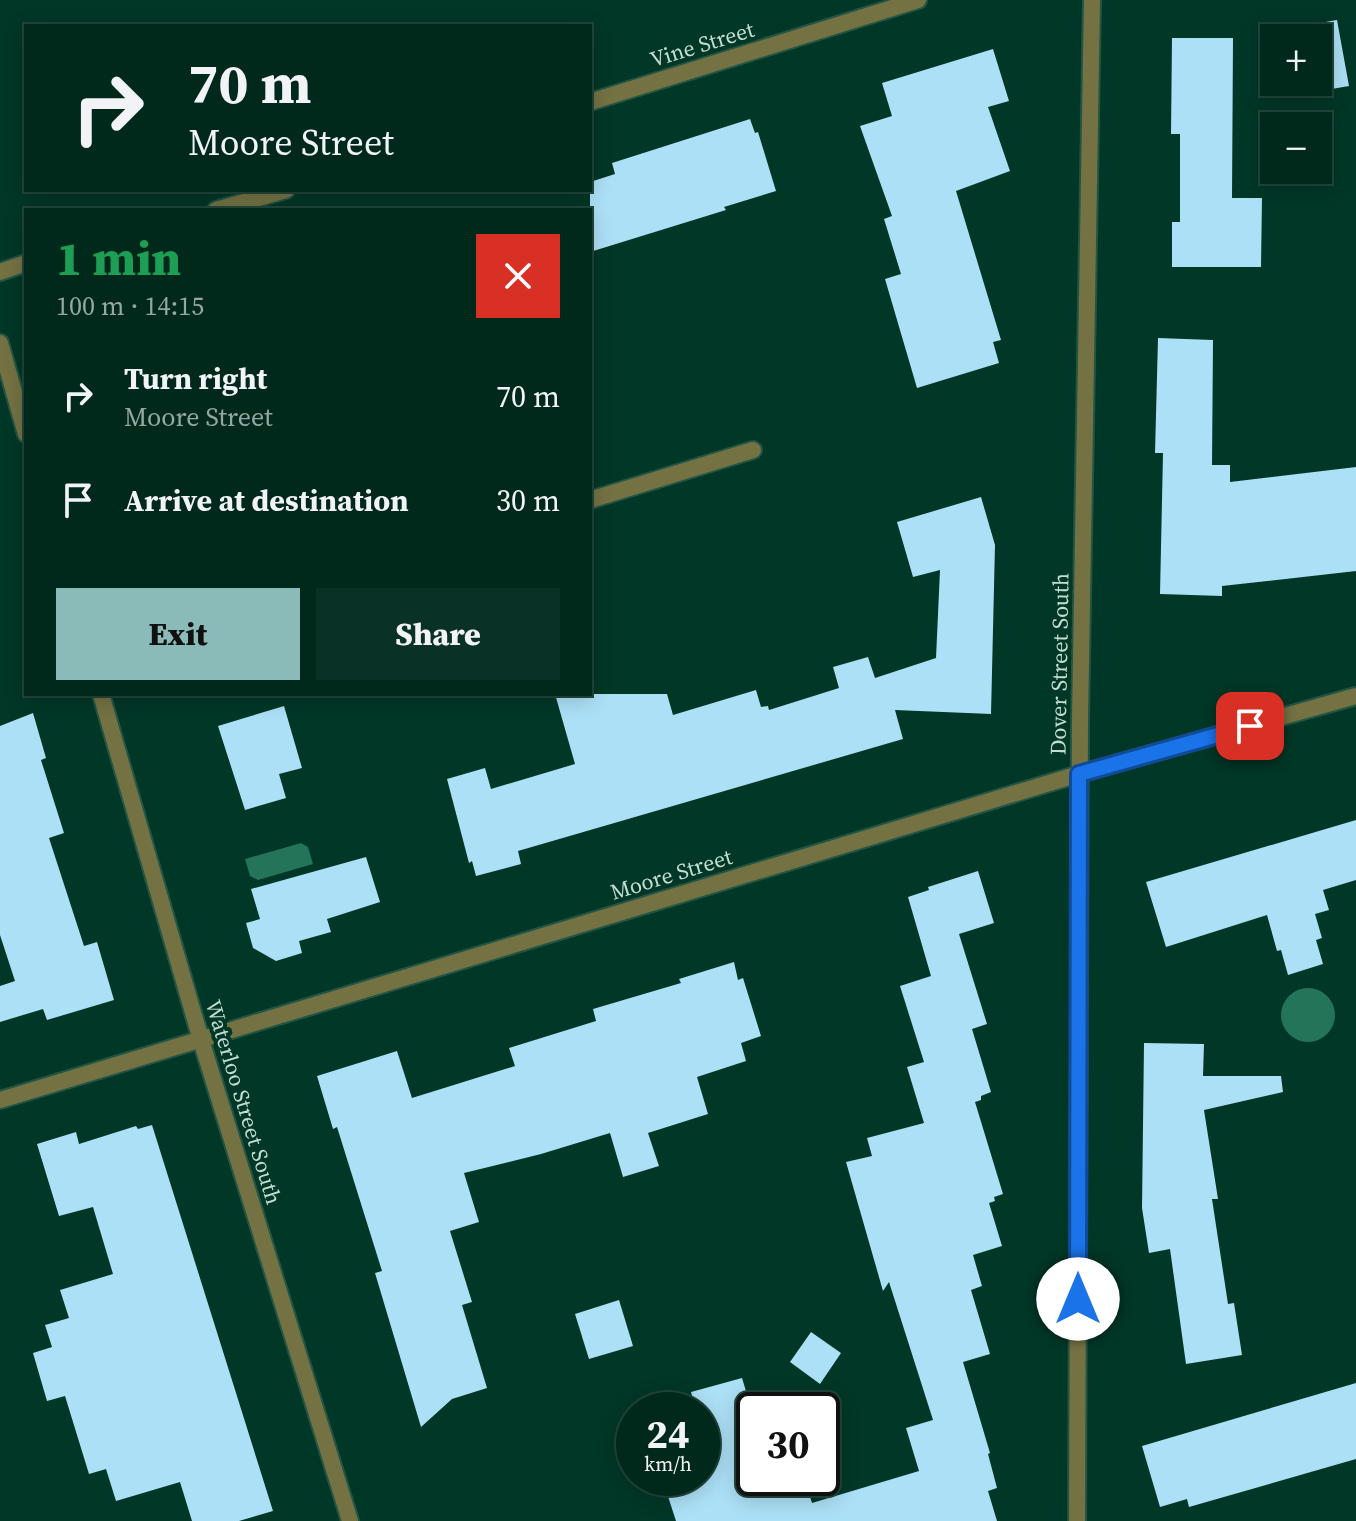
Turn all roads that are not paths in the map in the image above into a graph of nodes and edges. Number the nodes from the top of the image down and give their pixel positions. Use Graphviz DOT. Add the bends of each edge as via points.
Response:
graph roads {
  1 [pos="918,0"];
  2 [pos="1092,0"];
  3 [pos="592,101"];
  4 [pos="281,192"];
  5 [pos="251,205"];
  6 [pos="230,208"];
  7 [pos="24,264"];
  8 [pos="0,272"];
  9 [pos="0,343"];
  10 [pos="24,427"];
  11 [pos="753,450"];
  12 [pos="592,499"];
  13 [pos="102,696"];
  14 [pos="1356,696"];
  15 [pos="1079,774"];
  16 [pos="201,1040"];
  17 [pos="0,1100"];
  18 [pos="350,1521"];
  19 [pos="1077,1521"];
  1 -- 3 [label="street, Vine Street"];
  2 -- 15 [label="street, Dover Street South"];
  4 -- 5 [label="street"];
  5 -- 6 [label="street"];
  7 -- 8 [label="street"];
  9 -- 10 [label="street"];
  11 -- 12 [label="street"];
  13 -- 16 [label="street, Waterloo Street South"];
  14 -- 15 [label="street, Moore Street"];
  15 -- 16 [label="street, Moore Street"];
  15 -- 19 [label="street, Dover Street South"];
  16 -- 17 [label="street, Moore Street"];
  16 -- 18 [label="street, Waterloo Street South"];
}
